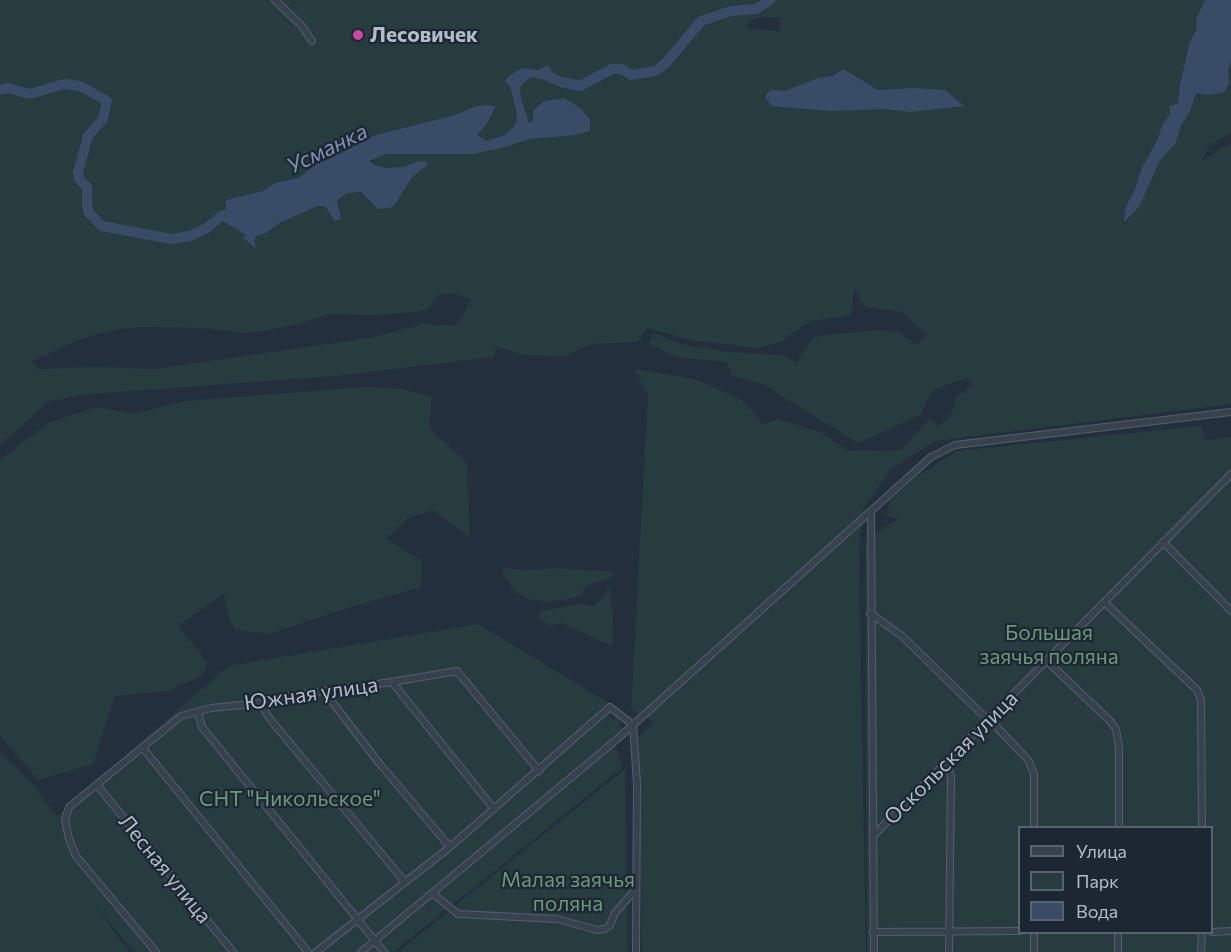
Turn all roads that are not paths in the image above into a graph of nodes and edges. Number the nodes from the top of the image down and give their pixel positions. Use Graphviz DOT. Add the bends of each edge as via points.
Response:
graph roads {
  1 [pos="275,0"];
  2 [pos="312,41"];
  3 [pos="1231,412"];
  4 [pos="1231,474"];
  5 [pos="871,511"];
  6 [pos="1163,542"];
  7 [pos="1104,602"];
  8 [pos="1231,611"];
  9 [pos="870,613"];
  10 [pos="1047,661"];
  11 [pos="392,682"];
  12 [pos="327,692"];
  13 [pos="260,703"];
  14 [pos="198,713"];
  15 [pos="990,720"];
  16 [pos="633,725"];
  17 [pos="142,747"];
  18 [pos="947,764"];
  19 [pos="539,771"];
  20 [pos="97,785"];
  21 [pos="494,808"];
  22 [pos="1034,826"];
  23 [pos="1119,826"];
  24 [pos="1202,826"];
  25 [pos="873,836"];
  26 [pos="450,847"];
  27 [pos="404,881"];
  28 [pos="637,889"];
  29 [pos="432,893"];
  30 [pos="358,919"];
  31 [pos="949,931"];
  32 [pos="1018,931"];
  33 [pos="1231,931"];
  34 [pos="873,932"];
  35 [pos="1213,932"];
  36 [pos="1034,934"];
  37 [pos="1118,934"];
  38 [pos="1202,934"];
  39 [pos="374,942"];
  40 [pos="156,952"];
  41 [pos="233,952"];
  42 [pos="309,952"];
  43 [pos="316,952"];
  44 [pos="362,952"];
  45 [pos="384,952"];
  46 [pos="636,952"];
  47 [pos="874,952"];
  48 [pos="949,952"];
  49 [pos="1034,952"];
  50 [pos="1118,952"];
  51 [pos="1201,952"];
  1 -- 2 [label="street"];
  3 -- 5 [label="street" via="955,445 931,457"];
  4 -- 6 [label="street, Оскольская улица"];
  5 -- 9 [label="street"];
  5 -- 16 [label="street"];
  6 -- 7 [label="street, Оскольская улица"];
  6 -- 8 [label="street"];
  7 -- 10 [label="street, Оскольская улица"];
  7 -- 24 [label="street" via="1197,690 1201,700"];
  9 -- 15 [label="street" via="902,636"];
  9 -- 25 [label="street"];
  10 -- 15 [label="street, Оскольская улица"];
  10 -- 23 [label="street" via="1116,729"];
  11 -- 12 [label="street, Южная улица"];
  11 -- 19 [label="street, Южная улица" via="457,671"];
  11 -- 21 [label="street"];
  12 -- 13 [label="street, Южная улица"];
  12 -- 26 [label="street" via="379,763"];
  13 -- 14 [label="street, Южная улица"];
  13 -- 27 [label="street"];
  14 -- 17 [label="street, Южная улица" via="181,716"];
  14 -- 30 [label="street" via="202,727"];
  15 -- 18 [label="street, Оскольская улица"];
  15 -- 22 [label="street" via="1032,767"];
  16 -- 19 [label="street" via="610,707"];
  16 -- 28 [label="street"];
  16 -- 29 [label="street"];
  17 -- 20 [label="street, Южная улица"];
  17 -- 42 [label="street"];
  18 -- 25 [label="street, Оскольская улица"];
  18 -- 31 [label="street" via="951,776"];
  19 -- 21 [label="street"];
  20 -- 40 [label="street, Южная улица" via="69,807 65,820 69,840 76,856"];
  20 -- 41 [label="street, Лесная улица"];
  21 -- 26 [label="street"];
  25 -- 34 [label="street"];
  26 -- 27 [label="street"];
  27 -- 30 [label="street"];
  28 -- 29 [label="street" via="615,913 610,925 597,930 557,919 458,914"];
  28 -- 46 [label="street"];
  29 -- 39 [label="street"];
  30 -- 39 [label="street"];
  30 -- 43 [label="street"];
  31 -- 32 [label="street"];
  31 -- 34 [label="street"];
  31 -- 48 [label="street"];
  33 -- 35 [label="street"];
  34 -- 47 [label="street"];
  36 -- 49 [label="street"];
  37 -- 50 [label="street"];
  38 -- 51 [label="street"];
  39 -- 44 [label="street"];
  39 -- 45 [label="street"];
}
